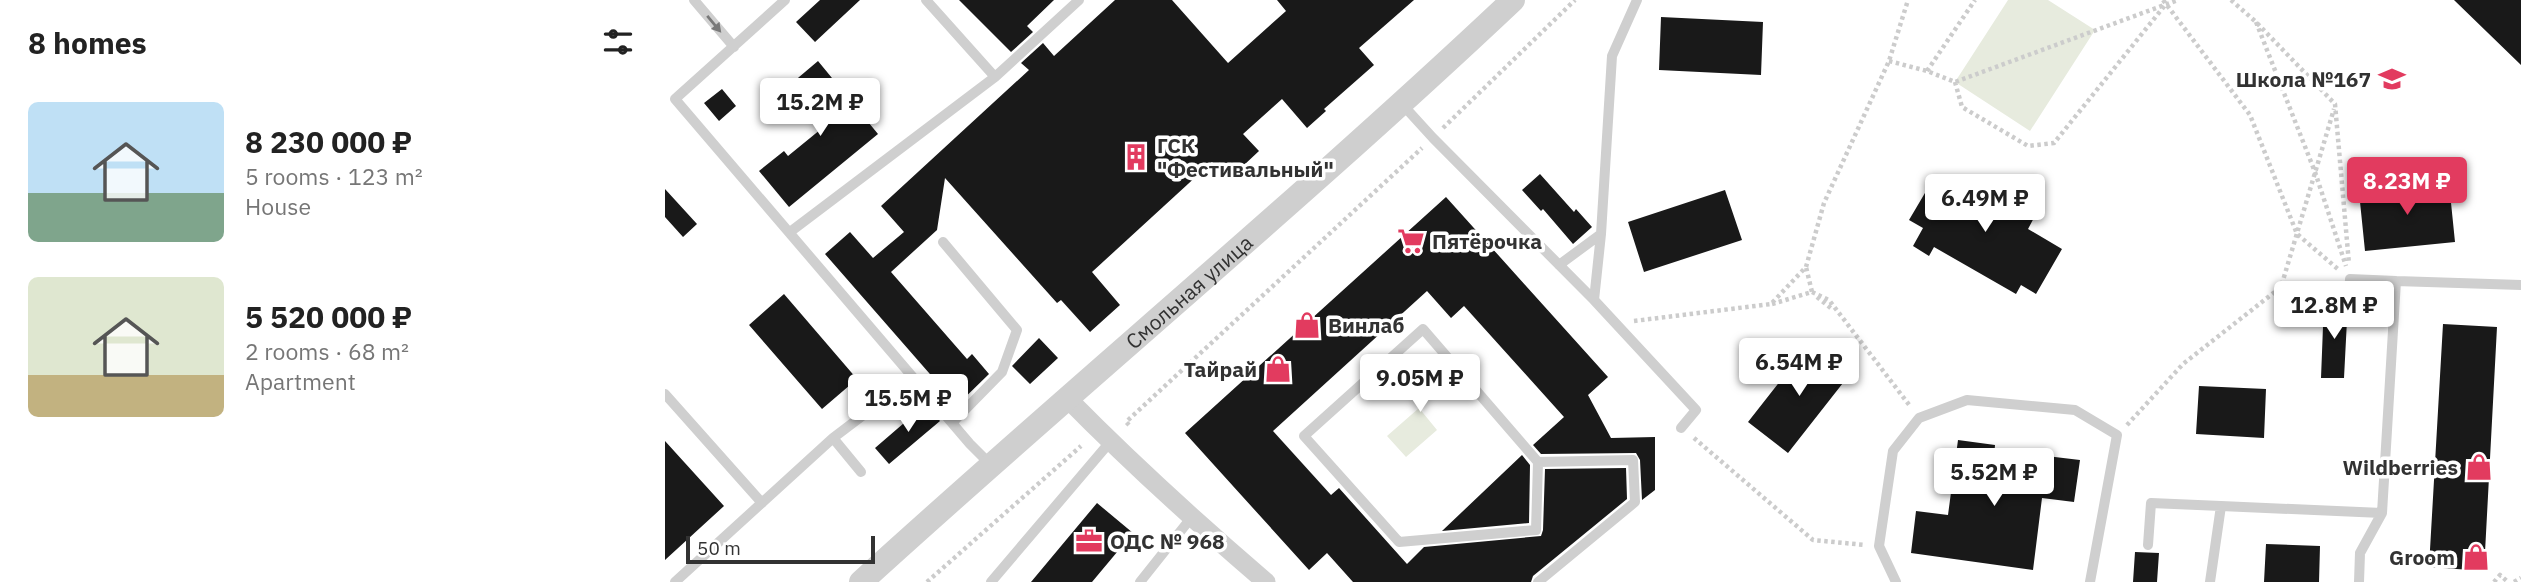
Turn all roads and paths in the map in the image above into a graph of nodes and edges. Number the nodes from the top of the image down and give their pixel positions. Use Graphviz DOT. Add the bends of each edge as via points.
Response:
graph roads {
  1 [pos="694,0"];
  2 [pos="785,0"];
  3 [pos="926,0"];
  4 [pos="1079,0"];
  5 [pos="1513,0"];
  6 [pos="1574,0"];
  7 [pos="1637,0"];
  8 [pos="1908,0"];
  9 [pos="1975,0"];
  10 [pos="2178,0"];
  11 [pos="2231,0"];
  12 [pos="2164,2"];
  13 [pos="2256,22"];
  14 [pos="734,47"];
  15 [pos="1889,61"];
  16 [pos="1927,71"];
  17 [pos="995,77"];
  18 [pos="1955,82"];
  19 [pos="1402,104"];
  20 [pos="2335,104"];
  21 [pos="1433,138"];
  22 [pos="2315,172"];
  23 [pos="790,232"];
  24 [pos="1601,234"];
  25 [pos="2297,234"];
  26 [pos="943,242"];
  27 [pos="1559,265"];
  28 [pos="1806,267"];
  29 [pos="2350,279"];
  30 [pos="2396,281"];
  31 [pos="2521,285"];
  32 [pos="1812,292"];
  33 [pos="1594,300"];
  34 [pos="1771,304"];
  35 [pos="2348,313"];
  36 [pos="1615,323"];
  37 [pos="665,394"];
  38 [pos="1066,397"];
  39 [pos="862,416"];
  40 [pos="1919,418"];
  41 [pos="952,423"];
  42 [pos="1681,428"];
  43 [pos="1135,431"];
  44 [pos="2117,435"];
  45 [pos="1104,437"];
  46 [pos="833,438"];
  47 [pos="1538,462"];
  48 [pos="991,464"];
  49 [pos="861,471"];
  50 [pos="762,503"];
  51 [pos="2221,506"];
  52 [pos="2382,513"];
  53 [pos="1192,518"];
  54 [pos="2148,545"];
  55 [pos="1879,546"];
  56 [pos="2521,578"];
  57 [pos="675,582"];
  58 [pos="861,582"];
  59 [pos="927,582"];
  60 [pos="991,582"];
  61 [pos="1140,582"];
  62 [pos="1266,582"];
  63 [pos="1538,582"];
  64 [pos="1896,582"];
  65 [pos="2090,582"];
  66 [pos="2210,582"];
  67 [pos="2359,582"];
  68 [pos="2494,582"];
  69 [pos="2508,582"];
  70 [pos="2514,582"];
  1 -- 14 [label="lane, one-way"];
  2 -- 14 [label="lane"];
  3 -- 17 [label="lane"];
  4 -- 17 [label="lane"];
  5 -- 19 [label="street, Смольная улица"];
  6 -- 21 [label="path"];
  7 -- 24 [label="lane" via="1612,56"];
  8 -- 15 [label="path"];
  9 -- 16 [label="path"];
  10 -- 12 [label="path"];
  11 -- 13 [label="path"];
  12 -- 18 [label="path"];
  12 -- 18 [label="path" via="2054,143 2028,146 1962,107"];
  12 -- 25 [label="path" via="2250,115"];
  13 -- 20 [label="path"];
  13 -- 22 [label="path"];
  14 -- 23 [label="lane" via="675,99"];
  15 -- 16 [label="path"];
  15 -- 28 [label="path" via="1824,202"];
  16 -- 18 [label="path"];
  17 -- 23 [label="lane"];
  19 -- 21 [label="lane"];
  19 -- 38 [label="street, Смольная улица"];
  20 -- 22 [label="path"];
  20 -- 29 [label="path"];
  21 -- 27 [label="lane"];
  21 -- 43 [label="path" via="1126,422"];
  22 -- 25 [label="path"];
  22 -- 29 [label="path"];
  23 -- 41 [label="lane"];
  24 -- 27 [label="lane"];
  24 -- 33 [label="lane"];
  25 -- 29 [label="path"];
  25 -- 44 [label="path" via="2281,287 2183,365"];
  26 -- 41 [label="lane" via="1017,330 1002,372"];
  27 -- 33 [label="lane"];
  28 -- 32 [label="path"];
  28 -- 34 [label="path"];
  29 -- 30 [label="lane"];
  29 -- 35 [label="lane"];
  30 -- 31 [label="lane"];
  30 -- 52 [label="lane"];
  32 -- 34 [label="path"];
  32 -- 40 [label="path" via="1829,300"];
  33 -- 36 [label="lane"];
  34 -- 36 [label="path"];
  36 -- 42 [label="lane" via="1696,410"];
  37 -- 50 [label="lane"];
  38 -- 45 [label="street"];
  38 -- 48 [label="street, Смольная улица"];
  39 -- 46 [label="lane"];
  40 -- 44 [label="lane" via="1967,400 2075,410"];
  40 -- 55 [label="lane" via="1893,451"];
  41 -- 48 [label="lane"];
  42 -- 55 [label="path" via="1813,540"];
  44 -- 65 [label="lane"];
  45 -- 53 [label="street"];
  45 -- 59 [label="path"];
  45 -- 60 [label="lane"];
  46 -- 49 [label="lane"];
  46 -- 50 [label="lane"];
  47 -- 47 [label="lane" via="1423,329 1304,436 1399,542 1537,530"];
  47 -- 63 [label="lane" via="1633,460 1635,502"];
  48 -- 58 [label="street, Смольная улица"];
  50 -- 57 [label="lane"];
  51 -- 52 [label="lane"];
  51 -- 54 [label="lane" via="2151,503"];
  51 -- 66 [label="lane"];
  52 -- 67 [label="lane" via="2360,553"];
  53 -- 61 [label="lane"];
  53 -- 62 [label="street"];
  55 -- 64 [label="lane"];
  56 -- 70 [label="path"];
  68 -- 69 [label="path" via="2500,575"];
}
